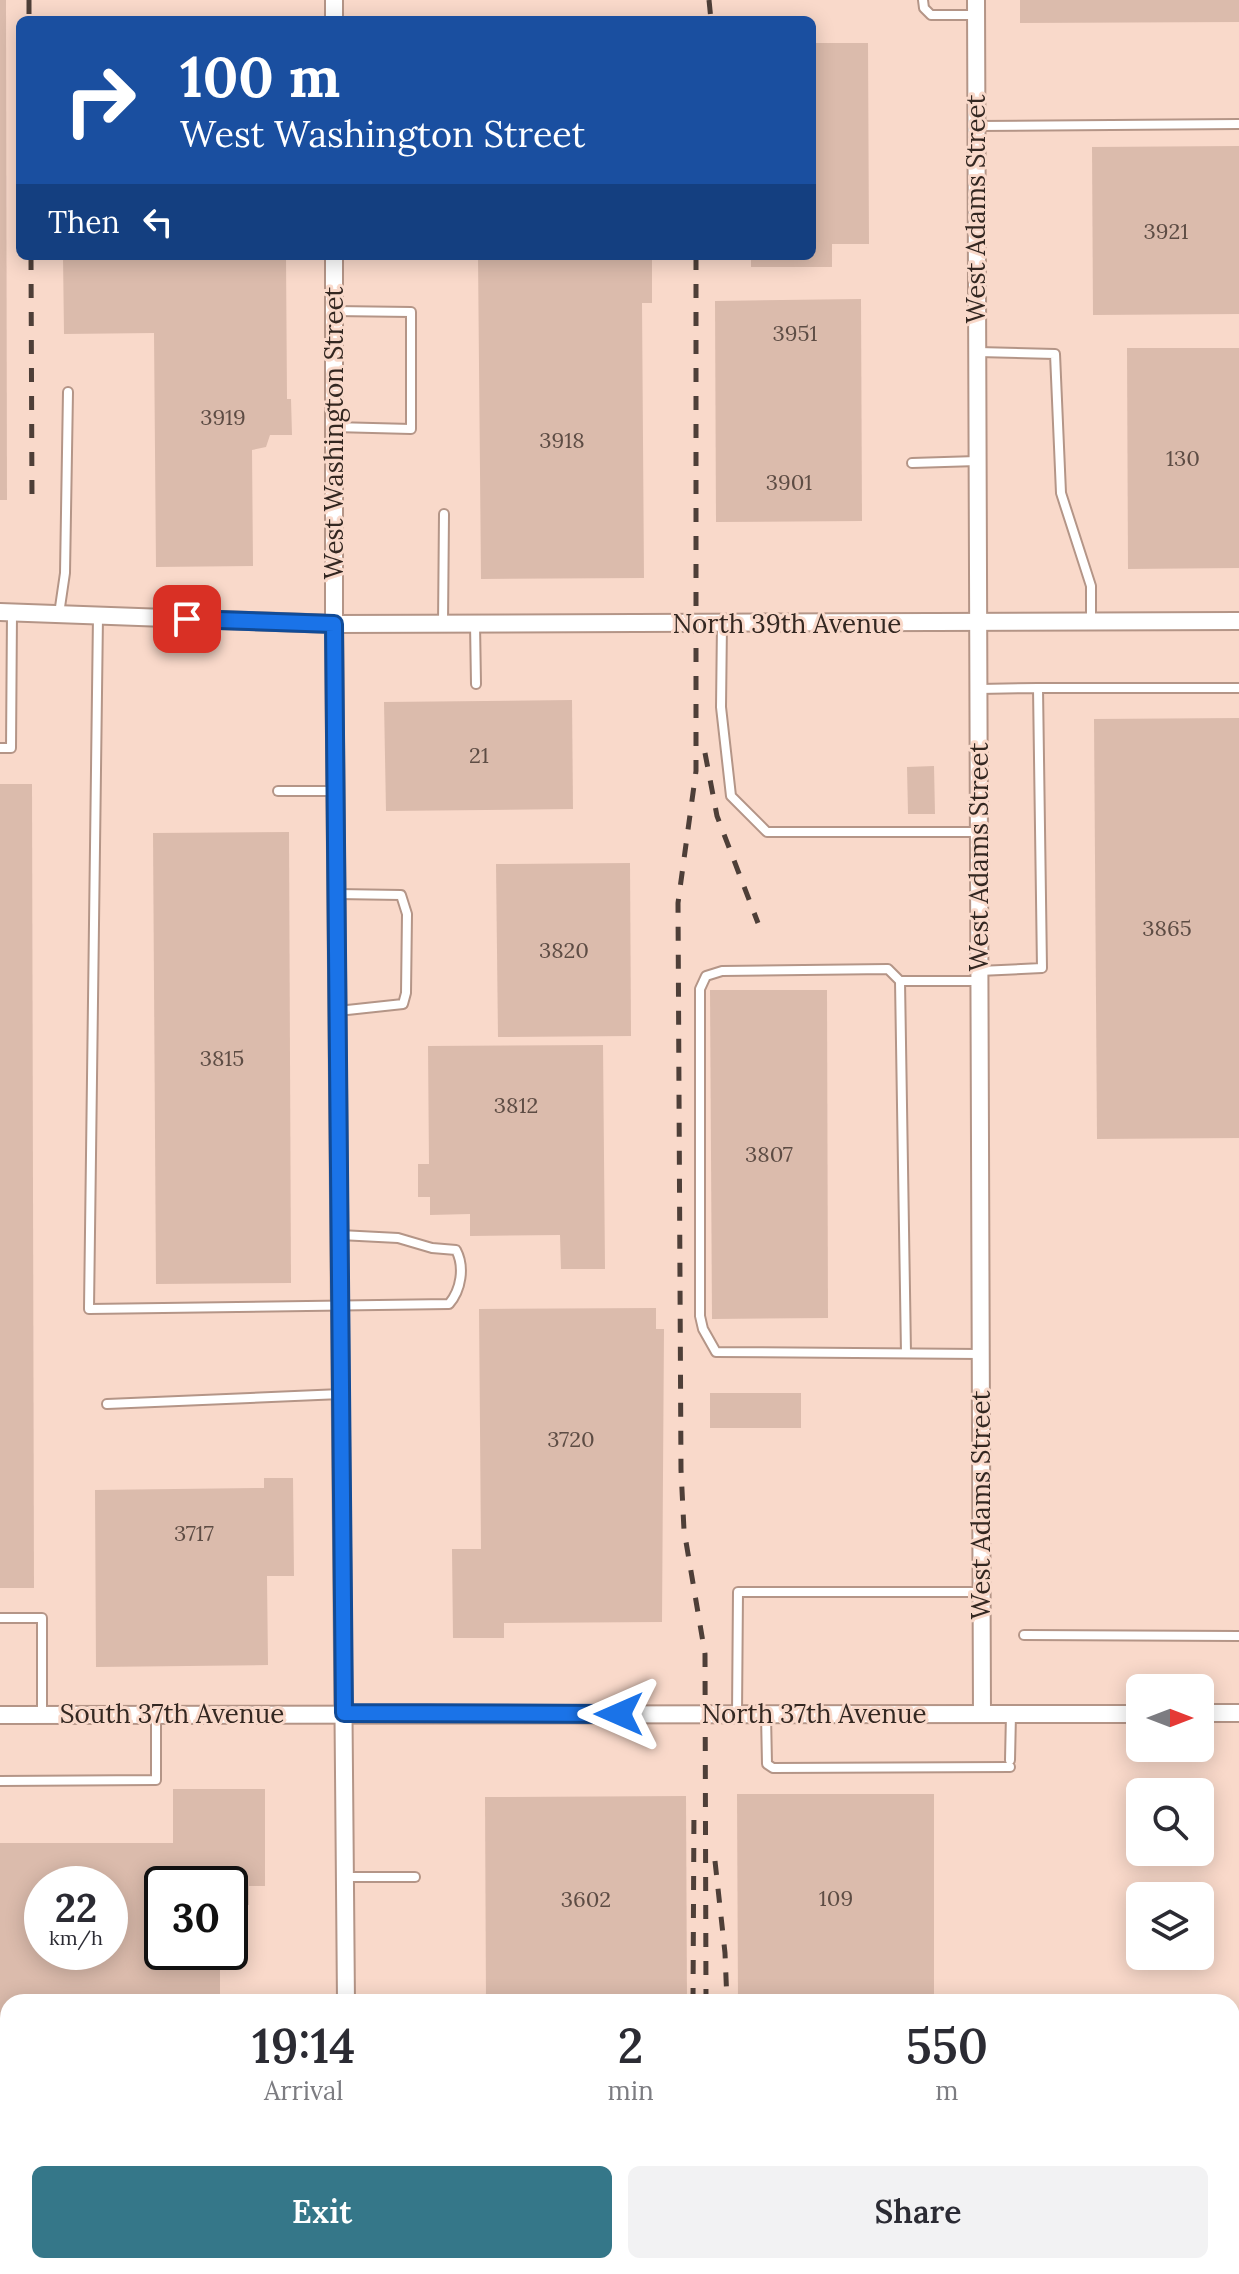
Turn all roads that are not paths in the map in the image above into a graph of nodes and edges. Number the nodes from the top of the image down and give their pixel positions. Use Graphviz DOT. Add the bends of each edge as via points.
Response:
graph roads {
  1 [pos="923,0"];
  2 [pos="976,8"];
  3 [pos="1239,124"];
  4 [pos="976,126"];
  5 [pos="334,260"];
  6 [pos="334,311"];
  7 [pos="977,351"];
  8 [pos="68,392"];
  9 [pos="334,427"];
  10 [pos="977,461"];
  11 [pos="912,463"];
  12 [pos="444,514"];
  13 [pos="6,612"];
  14 [pos="59,614"];
  15 [pos="98,616"];
  16 [pos="1239,621"];
  17 [pos="1091,622"];
  18 [pos="978,623"];
  19 [pos="334,624"];
  20 [pos="443,624"];
  21 [pos="475,624"];
  22 [pos="722,624"];
  23 [pos="476,684"];
  24 [pos="1038,688"];
  25 [pos="1239,688"];
  26 [pos="978,689"];
  27 [pos="0,748"];
  28 [pos="278,791"];
  29 [pos="336,791"];
  30 [pos="979,832"];
  31 [pos="337,894"];
  32 [pos="979,976"];
  33 [pos="900,981"];
  34 [pos="338,1011"];
  35 [pos="340,1235"];
  36 [pos="340,1307"];
  37 [pos="906,1353"];
  38 [pos="980,1354"];
  39 [pos="341,1394"];
  40 [pos="107,1404"];
  41 [pos="981,1592"];
  42 [pos="0,1618"];
  43 [pos="1024,1635"];
  44 [pos="1239,1636"];
  45 [pos="344,1713"];
  46 [pos="1214,1713"];
  47 [pos="1239,1713"];
  48 [pos="42,1714"];
  49 [pos="156,1714"];
  50 [pos="737,1714"];
  51 [pos="766,1714"];
  52 [pos="982,1714"];
  53 [pos="1011,1714"];
  54 [pos="1126,1714"];
  55 [pos="0,1715"];
  56 [pos="0,1781"];
  57 [pos="345,1877"];
  58 [pos="415,1877"];
  59 [pos="346,1994"];
  1 -- 2 [label="lane" via="931,15"];
  2 -- 4 [label="street, West Adams Street"];
  3 -- 4 [label="lane"];
  4 -- 7 [label="street, West Adams Street"];
  5 -- 6 [label="street, West Washington Street"];
  6 -- 9 [label="street, West Washington Street"];
  6 -- 9 [label="lane" via="411,312 411,429"];
  7 -- 10 [label="street, West Adams Street"];
  7 -- 17 [label="lane" via="1055,354 1061,493 1091,586"];
  8 -- 14 [label="lane" via="65,573"];
  9 -- 19 [label="street, West Washington Street"];
  10 -- 11 [label="lane"];
  10 -- 18 [label="street, West Adams Street"];
  12 -- 20 [label="lane"];
  13 -- 14 [label="street, North 39th Avenue"];
  13 -- 27 [label="lane" via="11,748"];
  14 -- 15 [label="street, North 39th Avenue"];
  15 -- 19 [label="street, North 39th Avenue"];
  15 -- 36 [label="lane" via="89,1309"];
  16 -- 17 [label="street, North 39th Avenue"];
  17 -- 18 [label="street, North 39th Avenue"];
  18 -- 22 [label="street, North 39th Avenue"];
  18 -- 26 [label="street, West Adams Street"];
  19 -- 20 [label="street, North 39th Avenue"];
  19 -- 29 [label="street, West Washington Street"];
  20 -- 21 [label="street, North 39th Avenue"];
  21 -- 22 [label="street, North 39th Avenue"];
  21 -- 23 [label="lane"];
  22 -- 30 [label="lane" via="721,707 731,796 767,832"];
  24 -- 25 [label="lane"];
  24 -- 26 [label="lane"];
  24 -- 32 [label="lane" via="1042,968"];
  26 -- 30 [label="street, West Adams Street"];
  28 -- 29 [label="lane"];
  29 -- 31 [label="street, West Washington Street"];
  30 -- 32 [label="street, West Adams Street"];
  31 -- 34 [label="street, West Washington Street"];
  31 -- 34 [label="lane" via="401,895 407,914 403,1004"];
  32 -- 33 [label="lane"];
  32 -- 38 [label="street, West Adams Street"];
  33 -- 37 [label="lane"];
  33 -- 37 [label="lane" via="888,969 722,971 702,982 700,1316 716,1352"];
  34 -- 35 [label="street, West Washington Street"];
  35 -- 36 [label="street, West Washington Street"];
  35 -- 36 [label="lane" via="398,1238 456,1250 460,1267 456,1296 449,1304"];
  36 -- 39 [label="street, West Washington Street"];
  37 -- 38 [label="lane"];
  38 -- 41 [label="street, West Adams Street"];
  39 -- 40 [label="lane"];
  39 -- 45 [label="street, West Washington Street"];
  41 -- 50 [label="lane" via="738,1592"];
  41 -- 52 [label="street, West Adams Street"];
  42 -- 48 [label="lane" via="42,1618"];
  43 -- 44 [label="lane"];
  45 -- 49 [label="street, South 37th Avenue"];
  45 -- 50 [label="street, North 37th Avenue"];
  45 -- 57 [label="street, West Washington Street"];
  46 -- 47 [label="street"];
  48 -- 49 [label="street, South 37th Avenue"];
  48 -- 55 [label="street, South 37th Avenue"];
  49 -- 56 [label="lane" via="156,1780"];
  50 -- 51 [label="street, North 37th Avenue"];
  51 -- 52 [label="street, North 37th Avenue"];
  51 -- 53 [label="lane" via="767,1764 773,1768 1010,1764"];
  52 -- 53 [label="street, North 37th Avenue"];
  53 -- 54 [label="street, North 37th Avenue"];
  57 -- 58 [label="lane"];
  57 -- 59 [label="street, West Washington Street"];
}
